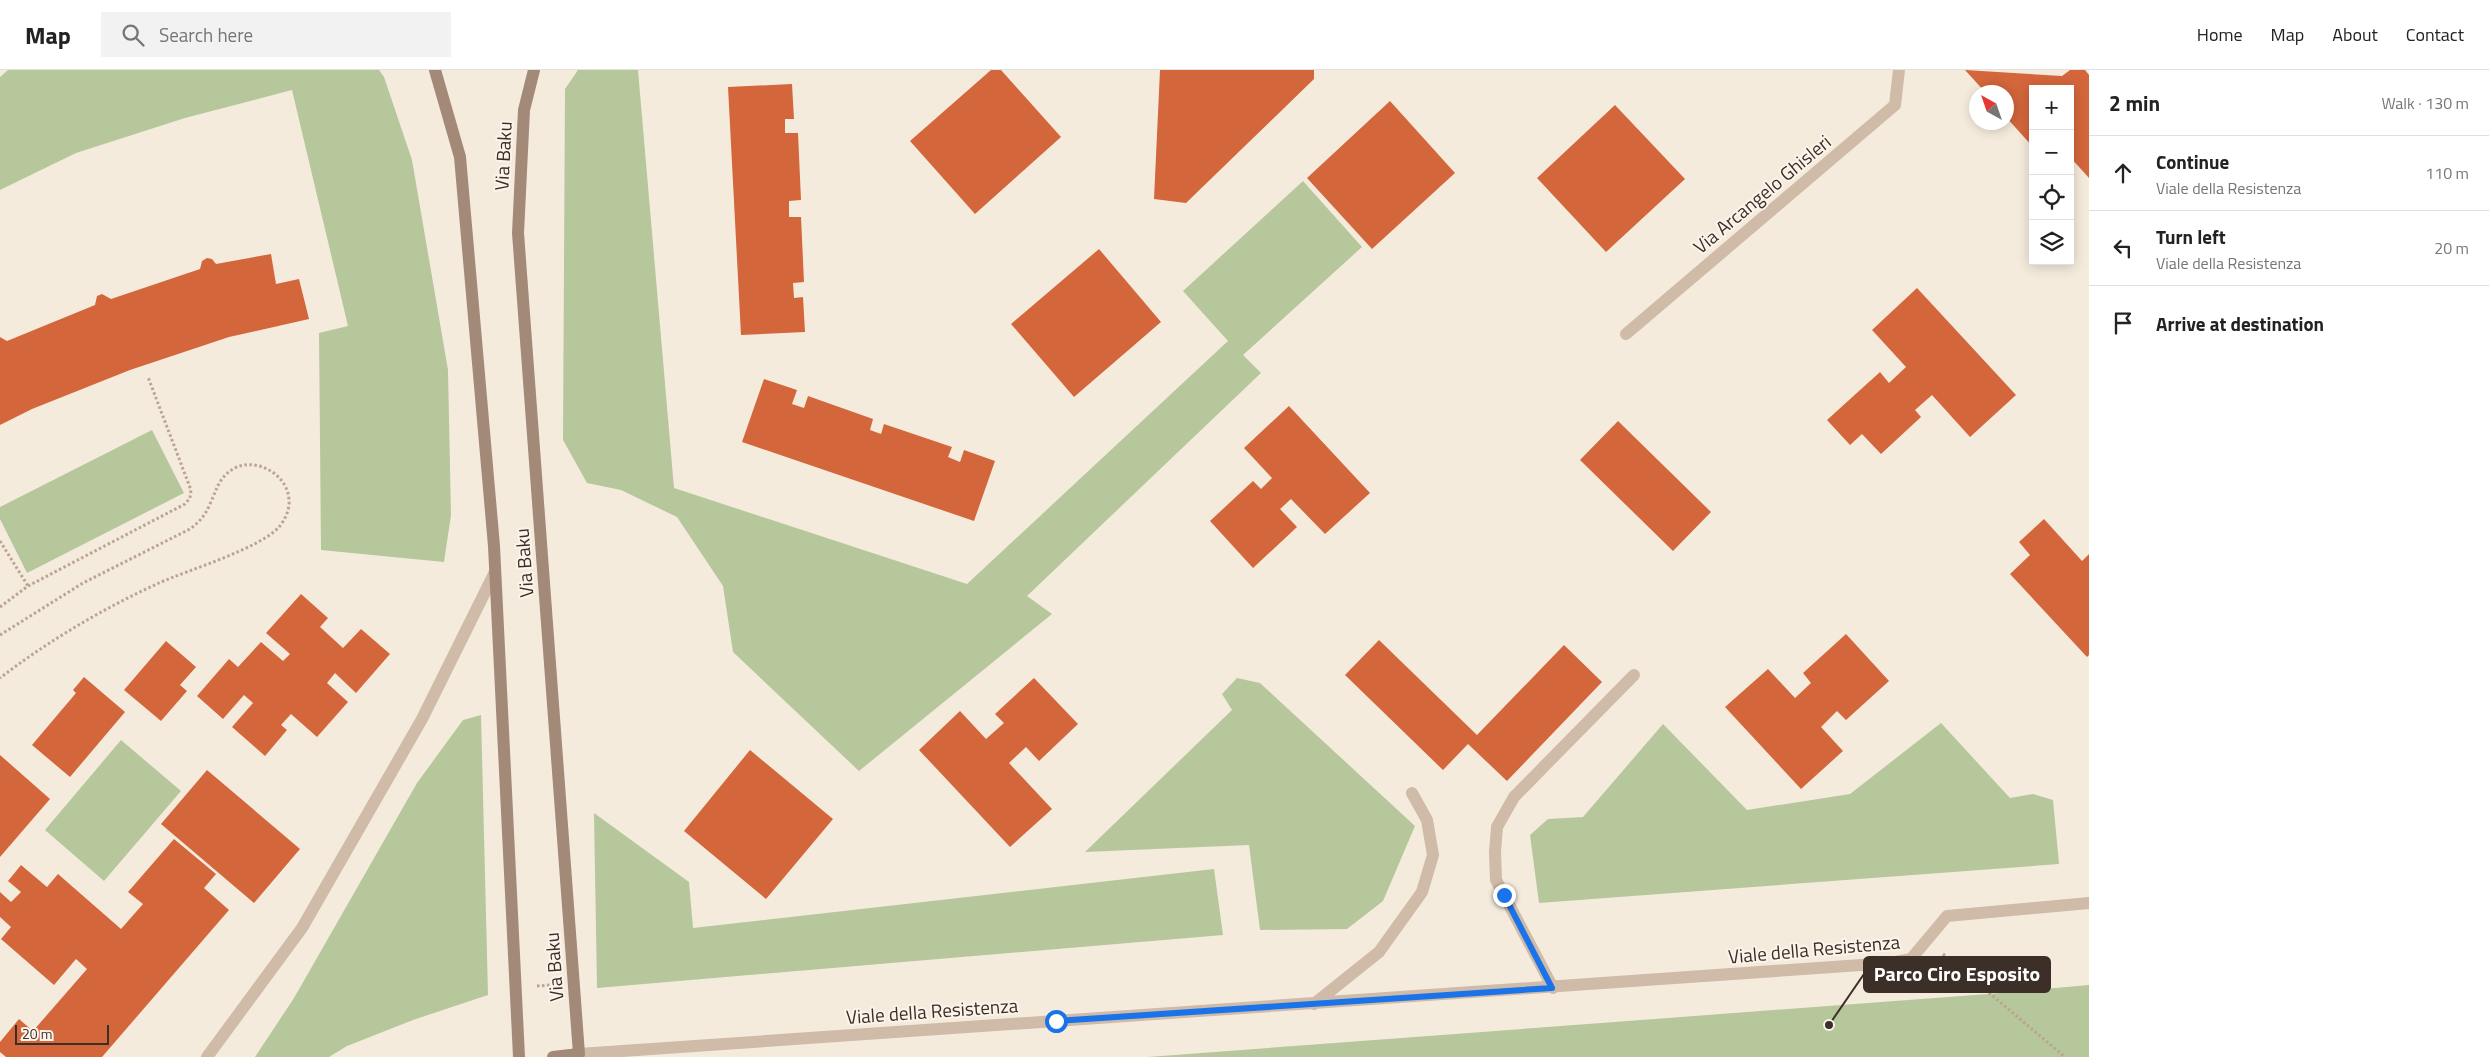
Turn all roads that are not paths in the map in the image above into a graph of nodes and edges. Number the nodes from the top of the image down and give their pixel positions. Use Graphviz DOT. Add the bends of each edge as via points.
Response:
graph roads {
  1 [pos="435,70"];
  2 [pos="534,70"];
  3 [pos="1899,70"];
  4 [pos="1626,334"];
  5 [pos="495,572"];
  6 [pos="1634,675"];
  7 [pos="1412,793"];
  8 [pos="2089,903"];
  9 [pos="1552,988"];
  10 [pos="1314,1004"];
  11 [pos="579,1054"];
  12 [pos="207,1057"];
  13 [pos="519,1057"];
  14 [pos="553,1057"];
  1 -- 5 [label="main road, Via Baku" via="460,157"];
  2 -- 11 [label="main road, Via Baku" via="524,110 518,233"];
  3 -- 4 [label="street, Via Arcangelo Ghisleri" via="1895,105"];
  5 -- 12 [label="street, Via Baku" via="422,719 302,928"];
  5 -- 13 [label="main road, Via Baku"];
  6 -- 9 [label="street" via="1514,797 1497,827 1494,852 1496,880"];
  7 -- 10 [label="street" via="1427,820 1433,856 1422,892 1379,952"];
  8 -- 9 [label="street, Viale della Resistenza" via="1947,916 1911,959 1890,964"];
  9 -- 10 [label="street, Viale della Resistenza"];
  10 -- 11 [label="street, Viale della Resistenza"];
  11 -- 14 [label="main road, Viale della Resistenza"];
}
